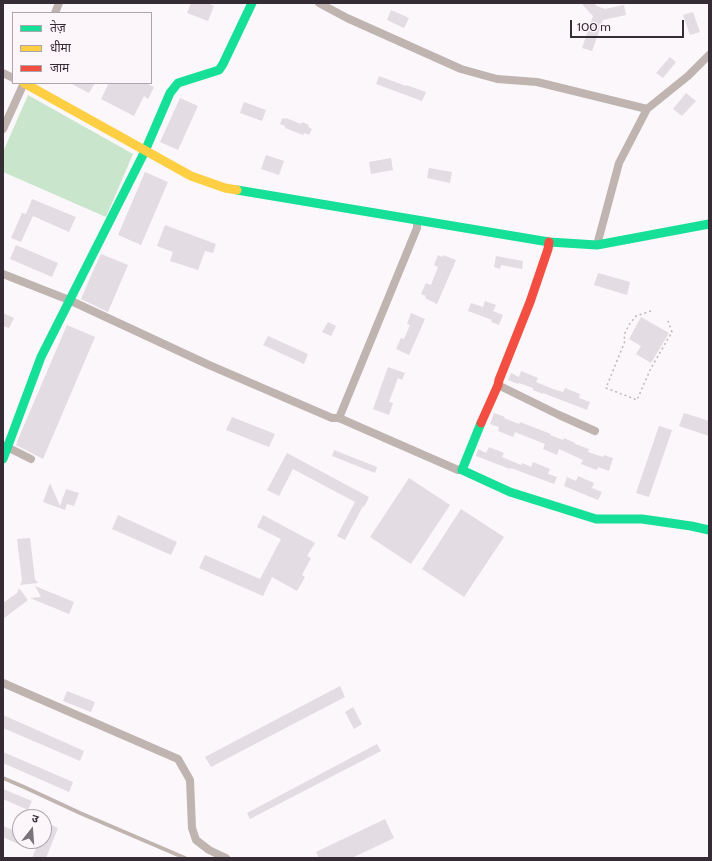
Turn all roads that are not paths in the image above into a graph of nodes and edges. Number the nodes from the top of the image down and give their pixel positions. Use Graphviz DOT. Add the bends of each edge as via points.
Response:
graph roads {
  1 [pos="252,3"];
  2 [pos="319,3"];
  3 [pos="709,55"];
  4 [pos="3,73"];
  5 [pos="12,78"];
  6 [pos="24,84"];
  7 [pos="26,84"];
  8 [pos="647,109"];
  9 [pos="3,129"];
  10 [pos="145,150"];
  11 [pos="417,220"];
  12 [pos="709,224"];
  13 [pos="549,242"];
  14 [pos="597,245"];
  15 [pos="3,274"];
  16 [pos="69,300"];
  17 [pos="498,385"];
  18 [pos="339,418"];
  19 [pos="596,431"];
  20 [pos="5,446"];
  21 [pos="3,459"];
  22 [pos="31,459"];
  23 [pos="462,470"];
  24 [pos="709,530"];
  25 [pos="3,683"];
  26 [pos="3,778"];
  27 [pos="185,858"];
  28 [pos="226,858"];
  1 -- 10 [label="street" via="219,70 178,83 170,93"];
  2 -- 8 [label="street" via="462,69 497,79 537,82"];
  3 -- 8 [label="street" via="688,76"];
  4 -- 5 [label="street"];
  6 -- 9 [label="street"];
  7 -- 10 [label="street"];
  8 -- 14 [label="street" via="619,163"];
  10 -- 11 [label="street" via="191,176 225,188"];
  10 -- 16 [label="street"];
  11 -- 13 [label="street"];
  11 -- 18 [label="street" via="416,228"];
  12 -- 14 [label="street"];
  13 -- 14 [label="street"];
  13 -- 17 [label="street" via="530,302"];
  15 -- 16 [label="street"];
  16 -- 18 [label="street" via="209,365 332,418"];
  16 -- 20 [label="street" via="41,357"];
  17 -- 19 [label="street"];
  17 -- 23 [label="street"];
  18 -- 23 [label="street"];
  20 -- 21 [label="street"];
  20 -- 22 [label="street"];
  23 -- 24 [label="street" via="510,492 596,518 642,519"];
  25 -- 28 [label="street" via="178,759 190,780 192,828 196,840 208,850"];
  26 -- 27 [label="lane"];
}
